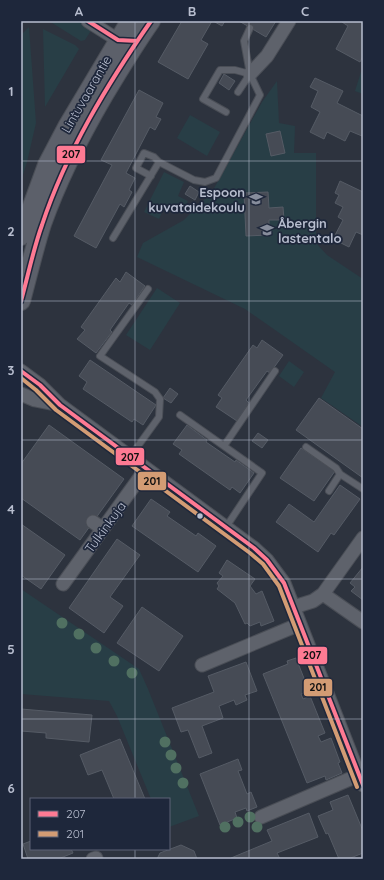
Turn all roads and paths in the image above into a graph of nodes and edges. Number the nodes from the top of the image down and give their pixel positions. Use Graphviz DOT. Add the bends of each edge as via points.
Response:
graph roads {
  1 [pos="88,21"];
  2 [pos="152,21"];
  3 [pos="289,21"];
  4 [pos="127,22"];
  5 [pos="250,28"];
  6 [pos="118,40"];
  7 [pos="136,41"];
  8 [pos="250,74"];
  9 [pos="238,92"];
  10 [pos="226,112"];
  11 [pos="159,162"];
  12 [pos="151,176"];
  13 [pos="21,236"];
  14 [pos="113,238"];
  15 [pos="148,289"];
  16 [pos="21,301"];
  17 [pos="21,371"];
  18 [pos="275,371"];
  19 [pos="21,394"];
  20 [pos="60,405"];
  21 [pos="180,415"];
  22 [pos="224,446"];
  23 [pos="306,447"];
  24 [pos="130,457"];
  25 [pos="146,469"];
  26 [pos="340,474"];
  27 [pos="329,490"];
  28 [pos="363,490"];
  29 [pos="226,527"];
  30 [pos="363,538"];
  31 [pos="63,584"];
  32 [pos="323,594"];
  33 [pos="294,607"];
  34 [pos="363,622"];
  35 [pos="300,624"];
  36 [pos="202,665"];
  37 [pos="361,780"];
  38 [pos="261,817"];
  1 -- 6 [label="street"];
  2 -- 7 [label="main road, Lintuvaarantie"];
  3 -- 8 [label="street" via="267,56"];
  4 -- 6 [label="main road, Lintuvaarantie"];
  4 -- 7 [label="street"];
  5 -- 8 [label="lane" via="244,41"];
  6 -- 7 [label="street"];
  6 -- 13 [label="main road, Lintuvaarantie" via="46,165"];
  7 -- 16 [label="main road, Lintuvaarantie" via="86,126 64,171 43,223"];
  8 -- 9 [label="lane"];
  8 -- 10 [label="lane" via="220,70 203,99"];
  8 -- 11 [label="lane" via="260,95 216,178 205,182 194,180"];
  11 -- 12 [label="lane"];
  11 -- 12 [label="lane" via="144,153 136,168"];
  12 -- 14 [label="lane"];
  15 -- 24 [label="lane" via="100,356 155,392 160,399 158,417"];
  17 -- 20 [label="street"];
  18 -- 22 [label="lane"];
  19 -- 20 [label="street"];
  20 -- 24 [label="street"];
  21 -- 22 [label="lane"];
  22 -- 29 [label="lane" via="262,473"];
  23 -- 26 [label="lane" via="336,468"];
  24 -- 25 [label="street"];
  25 -- 29 [label="street"];
  25 -- 31 [label="street, Tulkinkuja" via="98,526"];
  26 -- 27 [label="lane"];
  26 -- 28 [label="lane"];
  29 -- 33 [label="street" via="267,560 284,583"];
  30 -- 32 [label="street"];
  32 -- 33 [label="street" via="313,601"];
  32 -- 34 [label="street"];
  33 -- 35 [label="street"];
  35 -- 36 [label="street"];
  35 -- 37 [label="street"];
  37 -- 38 [label="street"];
}
